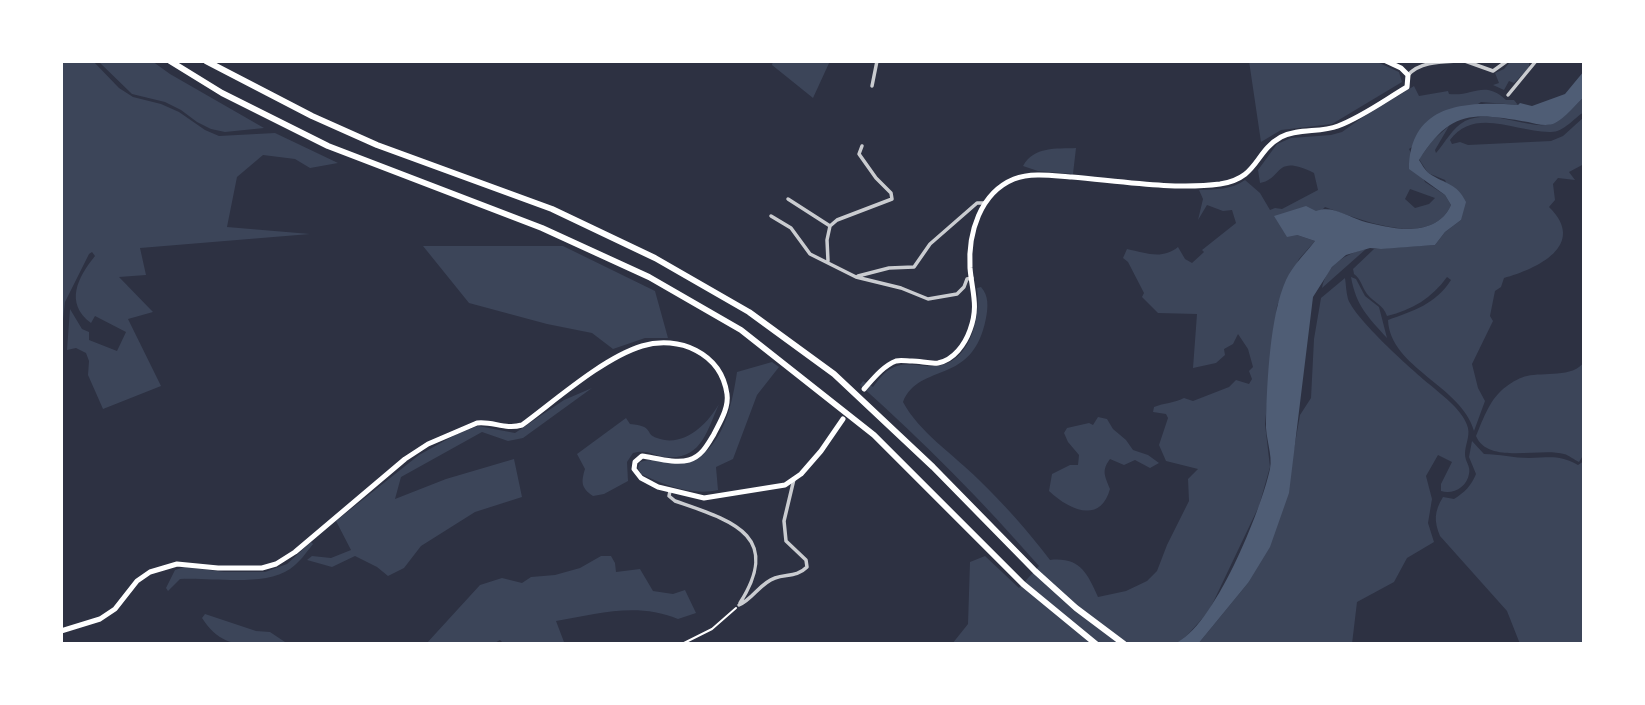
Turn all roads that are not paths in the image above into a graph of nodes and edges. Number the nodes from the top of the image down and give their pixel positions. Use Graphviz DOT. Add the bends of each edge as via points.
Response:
graph roads {
  1 [pos="170,61"];
  2 [pos="206,61"];
  3 [pos="877,61"];
  4 [pos="1386,61"];
  5 [pos="1462,61"];
  6 [pos="1507,61"];
  7 [pos="1535,61"];
  8 [pos="1408,75"];
  9 [pos="872,86"];
  10 [pos="1508,95"];
  11 [pos="862,146"];
  12 [pos="788,200"];
  13 [pos="984,203"];
  14 [pos="771,216"];
  15 [pos="830,226"];
  16 [pos="828,262"];
  17 [pos="856,277"];
  18 [pos="972,278"];
  19 [pos="864,389"];
  20 [pos="843,419"];
  21 [pos="794,479"];
  22 [pos="670,490"];
  23 [pos="61,631"];
  24 [pos="1096,644"];
  25 [pos="1124,644"];
  1 -- 24 [label="highway" via="222,93 328,146 542,228 649,276 741,330 874,435 1023,584"];
  2 -- 25 [label="highway" via="312,117 377,145 552,209 655,258 749,312 834,374 1035,571"];
  3 -- 9 [label="street"];
  4 -- 8 [label="main road"];
  5 -- 6 [label="street" via="1493,71"];
  5 -- 8 [label="street" via="1423,65"];
  7 -- 10 [label="street"];
  8 -- 13 [label="main road" via="1407,87 1340,126 1278,139 1247,175 1223,183 1181,185 1028,176 1014,179"];
  11 -- 15 [label="street" via="859,154 892,199"];
  12 -- 15 [label="street"];
  13 -- 17 [label="street" via="977,202 930,244 914,267"];
  13 -- 18 [label="main road" via="971,244"];
  14 -- 16 [label="street" via="791,228 810,254"];
  15 -- 16 [label="street"];
  16 -- 17 [label="street"];
  17 -- 18 [label="street" via="928,299 957,293"];
  18 -- 19 [label="main road" via="976,309 961,348 938,363 897,361"];
  20 -- 21 [label="main road"];
  21 -- 22 [label="main road" via="785,485 720,497"];
  21 -- 22 [label="street" via="784,521 786,541 806,560 807,567 775,578 739,605 756,564 751,540 736,526 675,501"];
  22 -- 23 [label="main road" via="641,478 635,462 642,456 672,461 698,455 725,412 727,395 720,372 707,356 688,346 664,342 625,352 522,425 508,428 477,423 428,444 276,564 251,568 177,564 150,572 100,619"];
}
